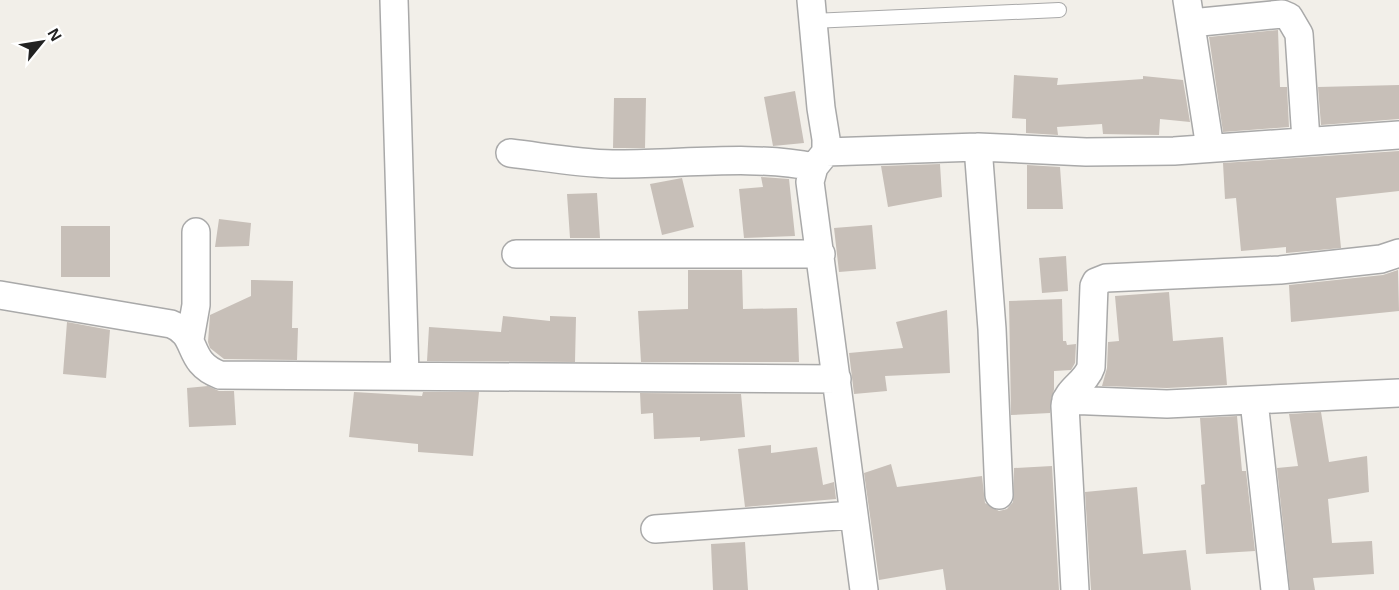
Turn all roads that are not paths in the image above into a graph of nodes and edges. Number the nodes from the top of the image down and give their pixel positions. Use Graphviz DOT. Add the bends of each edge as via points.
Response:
graph roads {
  1 [pos="394,0"];
  2 [pos="812,10"];
  3 [pos="1059,10"];
  4 [pos="1189,12"];
  5 [pos="1399,135"];
  6 [pos="1306,140"];
  7 [pos="978,147"];
  8 [pos="1210,148"];
  9 [pos="510,153"];
  10 [pos="820,159"];
  11 [pos="196,232"];
  12 [pos="1399,253"];
  13 [pos="516,254"];
  14 [pos="821,254"];
  15 [pos="0,295"];
  16 [pos="190,339"];
  17 [pos="405,375"];
  18 [pos="837,379"];
  19 [pos="1399,393"];
  20 [pos="1065,400"];
  21 [pos="1254,401"];
  22 [pos="999,495"];
  23 [pos="853,515"];
  24 [pos="655,529"];
  25 [pos="864,590"];
  26 [pos="1075,590"];
  27 [pos="1275,590"];
  1 -- 17 [label="street"];
  2 -- 3 [label="lane"];
  2 -- 10 [label="street"];
  4 -- 6 [label="street" via="1289,16 1299,34"];
  4 -- 8 [label="street"];
  5 -- 6 [label="street"];
  6 -- 8 [label="street"];
  7 -- 8 [label="street" via="1086,152"];
  7 -- 10 [label="street"];
  7 -- 22 [label="street" via="992,329"];
  9 -- 10 [label="street" via="609,164"];
  10 -- 14 [label="street" via="810,182"];
  11 -- 16 [label="street" via="196,305"];
  12 -- 20 [label="street" via="1280,270 1101,280 1094,286 1091,367 1088,376"];
  13 -- 14 [label="street"];
  14 -- 18 [label="street"];
  15 -- 16 [label="street" via="171,324 182,328"];
  16 -- 17 [label="street" via="194,355 220,375"];
  17 -- 18 [label="street"];
  18 -- 23 [label="street"];
  19 -- 21 [label="street"];
  20 -- 21 [label="street" via="1167,405"];
  20 -- 26 [label="street"];
  21 -- 27 [label="street"];
  23 -- 24 [label="street"];
  23 -- 25 [label="street"];
}
